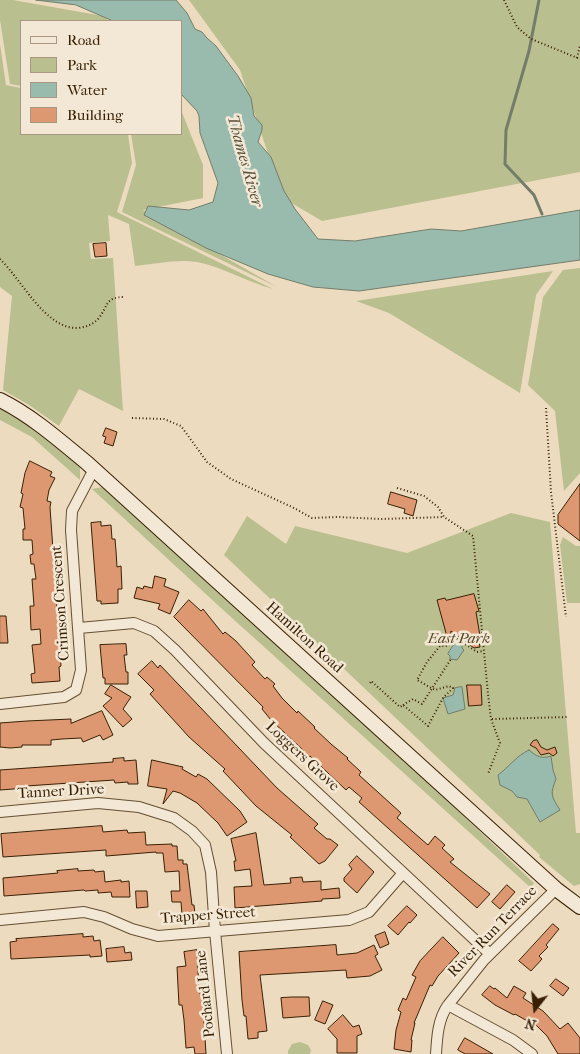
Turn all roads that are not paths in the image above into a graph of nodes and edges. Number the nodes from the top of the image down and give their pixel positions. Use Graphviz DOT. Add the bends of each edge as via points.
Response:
graph roads {
  1 [pos="0,400"];
  2 [pos="94,469"];
  3 [pos="79,628"];
  4 [pos="0,704"];
  5 [pos="0,812"];
  6 [pos="403,873"];
  7 [pos="556,889"];
  8 [pos="580,908"];
  9 [pos="0,920"];
  10 [pos="215,931"];
  11 [pos="490,954"];
  12 [pos="448,1005"];
  13 [pos="227,1054"];
  14 [pos="436,1054"];
  15 [pos="532,1054"];
  1 -- 2 [label="main road, Hamilton Road" via="51,433"];
  2 -- 3 [label="street, Crimson Crescent" via="72,511"];
  2 -- 7 [label="main road, Hamilton Road"];
  3 -- 4 [label="street, Crimson Crescent" via="81,670 76,690 64,697"];
  3 -- 6 [label="street, Loggers Grove" via="134,623 154,631 264,743"];
  5 -- 10 [label="street, Tanner Drive" via="98,803 140,807 174,818 205,845 212,872"];
  6 -- 10 [label="street, Trapper Street" via="369,912 349,920"];
  6 -- 11 [label="street, Loggers Grove"];
  7 -- 8 [label="main road, Hamilton Road"];
  7 -- 11 [label="street, River Run Terrace"];
  9 -- 10 [label="street, Trapper Street" via="84,912 158,936"];
  10 -- 13 [label="street, Pochard Lane"];
  11 -- 12 [label="street, River Run Terrace"];
  12 -- 14 [label="street, River Run Terrace" via="437,1036"];
  12 -- 15 [label="street" via="513,1040"];
}
